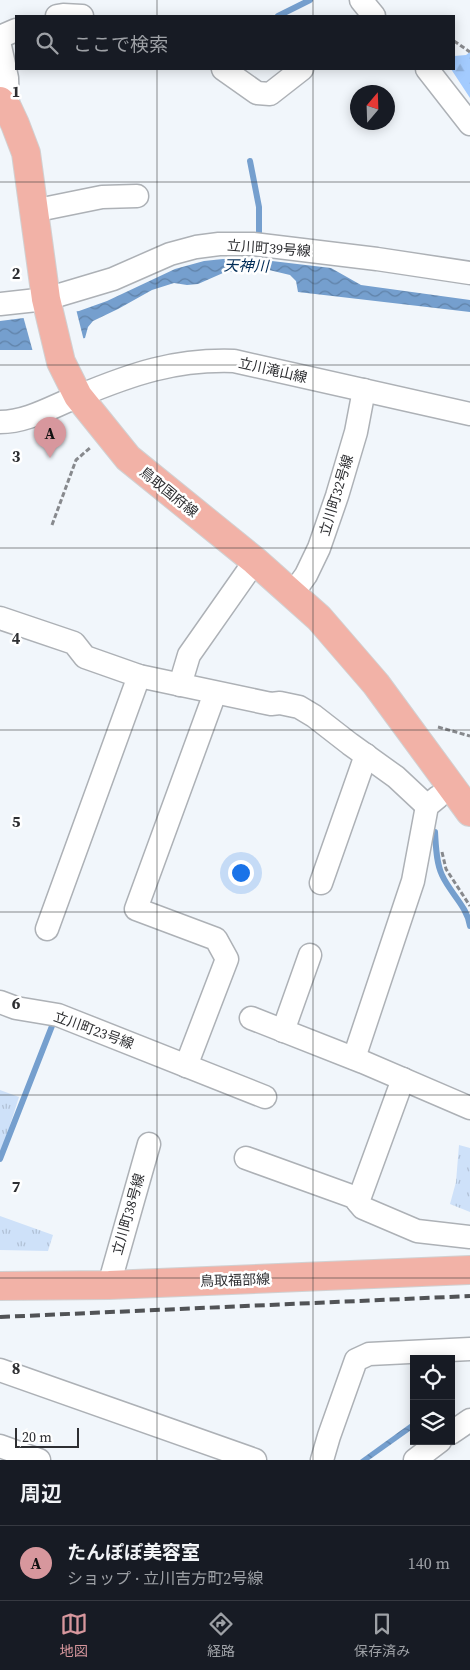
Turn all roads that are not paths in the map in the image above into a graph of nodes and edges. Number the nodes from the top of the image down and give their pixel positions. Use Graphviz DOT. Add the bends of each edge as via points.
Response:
graph roads {
  1 [pos="361,0"];
  2 [pos="373,15"];
  3 [pos="15,30"];
  4 [pos="0,37"];
  5 [pos="0,46"];
  6 [pos="224,70"];
  7 [pos="301,70"];
  8 [pos="428,70"];
  9 [pos="4,105"];
  10 [pos="470,124"];
  11 [pos="137,196"];
  12 [pos="33,211"];
  13 [pos="470,273"];
  14 [pos="47,303"];
  15 [pos="0,304"];
  16 [pos="364,390"];
  17 [pos="78,396"];
  18 [pos="470,414"];
  19 [pos="0,422"];
  20 [pos="255,561"];
  21 [pos="293,593"];
  22 [pos="0,618"];
  23 [pos="139,676"];
  24 [pos="180,685"];
  25 [pos="215,693"];
  26 [pos="366,755"];
  27 [pos="451,787"];
  28 [pos="428,806"];
  29 [pos="470,812"];
  30 [pos="321,883"];
  31 [pos="47,929"];
  32 [pos="310,955"];
  33 [pos="0,1002"];
  34 [pos="250,1018"];
  35 [pos="283,1030"];
  36 [pos="354,1058"];
  37 [pos="186,1066"];
  38 [pos="403,1079"];
  39 [pos="265,1097"];
  40 [pos="470,1108"];
  41 [pos="149,1144"];
  42 [pos="246,1158"];
  43 [pos="358,1202"];
  44 [pos="470,1237"];
  45 [pos="470,1270"];
  46 [pos="109,1284"];
  47 [pos="0,1286"];
  48 [pos="470,1349"];
  49 [pos="0,1370"];
  50 [pos="470,1420"];
  51 [pos="455,1430"];
  52 [pos="435,1445"];
  53 [pos="0,1446"];
  54 [pos="39,1460"];
  55 [pos="255,1460"];
  56 [pos="322,1460"];
  57 [pos="414,1460"];
  1 -- 2 [label="street"];
  3 -- 4 [label="street"];
  5 -- 9 [label="street" via="6,78"];
  6 -- 7 [label="street" via="257,93 270,94"];
  8 -- 10 [label="street"];
  9 -- 12 [label="main road, 鳥取国府線" via="16,124 26,153"];
  11 -- 12 [label="street" via="102,197"];
  12 -- 14 [label="main road, 鳥取国府線"];
  13 -- 14 [label="street, 立川町39号線" via="377,258 253,244 219,244 170,254"];
  14 -- 15 [label="street, 立川町39号線"];
  14 -- 17 [label="main road, 鳥取国府線" via="60,356"];
  16 -- 17 [label="street, 立川滝山線" via="234,361 205,360 160,367"];
  16 -- 18 [label="street, 立川滝山線"];
  16 -- 21 [label="street, 立川町32号線" via="356,432 319,548"];
  17 -- 19 [label="street, 立川滝山線" via="26,419"];
  17 -- 20 [label="main road, 鳥取国府線" via="128,458"];
  20 -- 21 [label="main road, 鳥取国府線"];
  20 -- 24 [label="street" via="189,655"];
  21 -- 27 [label="main road, 鳥取国府線" via="320,618 376,684"];
  22 -- 23 [label="street" via="74,643 85,657"];
  23 -- 24 [label="street"];
  23 -- 31 [label="street"];
  24 -- 25 [label="street"];
  25 -- 26 [label="street" via="299,707"];
  25 -- 37 [label="street" via="136,909 216,939 227,959"];
  26 -- 28 [label="street" via="396,776"];
  26 -- 30 [label="street"];
  27 -- 28 [label="street"];
  27 -- 29 [label="main road, 鳥取国府線"];
  28 -- 36 [label="street" via="413,881"];
  32 -- 35 [label="street"];
  33 -- 37 [label="street, 立川町23号線" via="58,1015"];
  34 -- 35 [label="street"];
  35 -- 36 [label="street"];
  36 -- 38 [label="street"];
  37 -- 39 [label="street, 立川町23号線"];
  38 -- 40 [label="street"];
  38 -- 43 [label="street"];
  41 -- 46 [label="street, 立川町38号線"];
  42 -- 43 [label="street" via="354,1197"];
  43 -- 44 [label="street" via="363,1208 417,1231"];
  45 -- 46 [label="main road, 鳥取福部線"];
  46 -- 47 [label="main road, 鳥取福部線"];
  48 -- 56 [label="street" via="369,1354 356,1360"];
  49 -- 55 [label="street"];
  50 -- 51 [label="street"];
  52 -- 57 [label="street"];
  53 -- 54 [label="street"];
}
